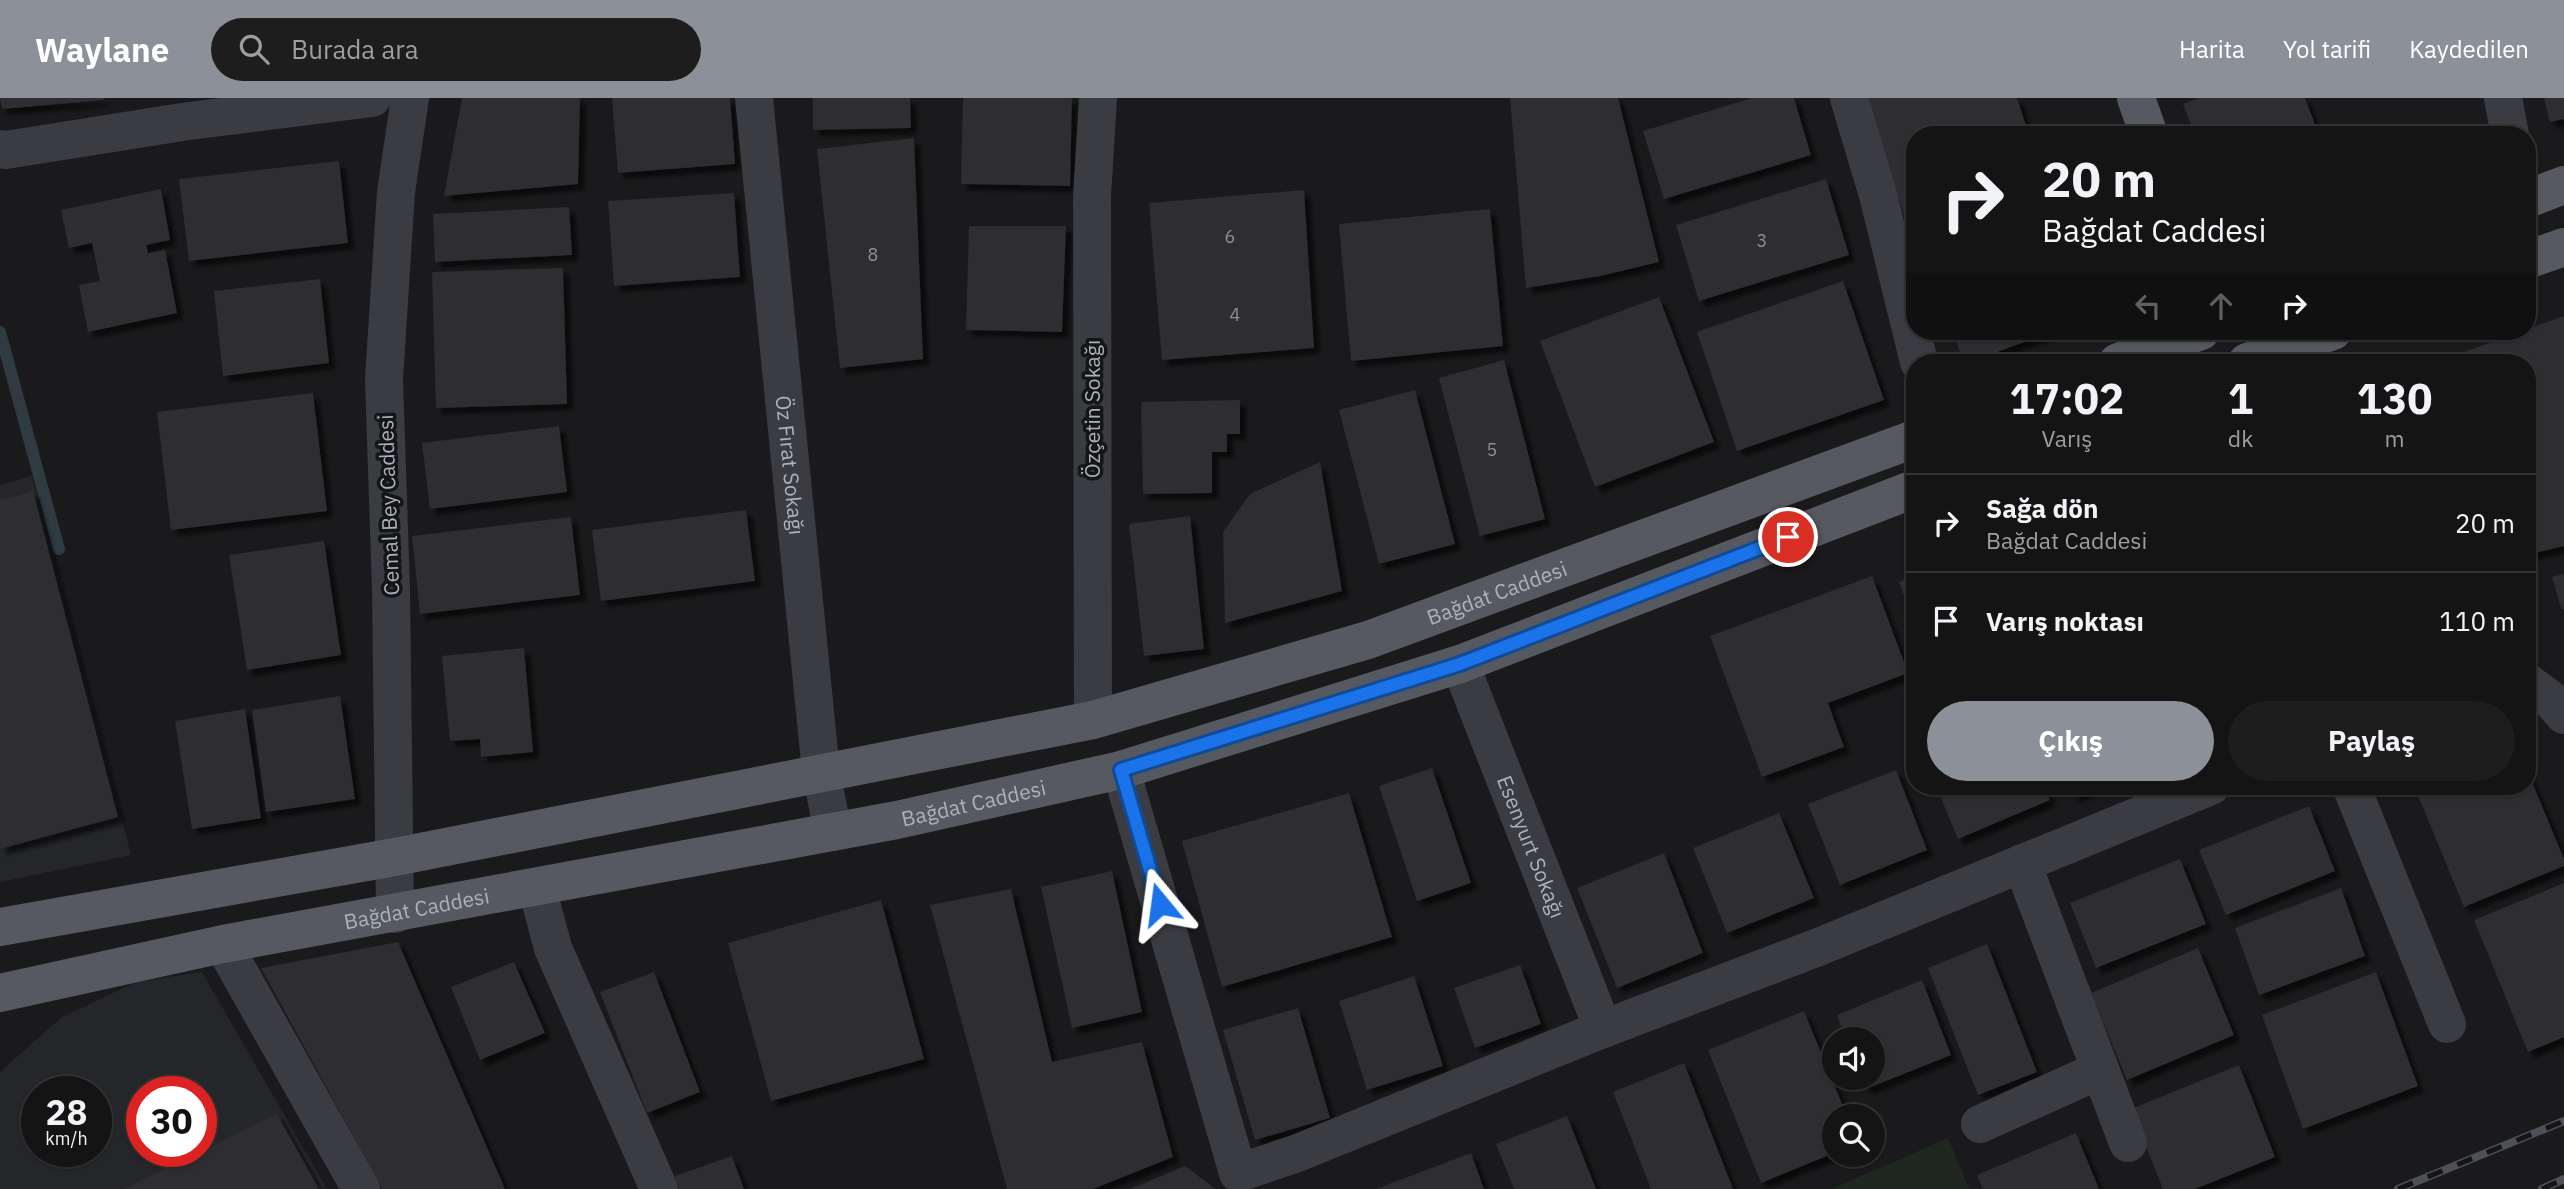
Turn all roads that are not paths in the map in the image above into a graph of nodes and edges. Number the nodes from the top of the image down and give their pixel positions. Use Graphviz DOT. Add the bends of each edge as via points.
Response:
graph roads {
  1 [pos="372,98"];
  2 [pos="410,98"];
  3 [pos="754,98"];
  4 [pos="1098,98"];
  5 [pos="1849,98"];
  6 [pos="2136,98"];
  7 [pos="2503,98"];
  8 [pos="2146,126"];
  9 [pos="2508,126"];
  10 [pos="3,149"];
  11 [pos="2564,185"];
  12 [pos="2536,196"];
  13 [pos="2564,247"];
  14 [pos="2536,257"];
  15 [pos="1906,309"];
  16 [pos="2177,340"];
  17 [pos="2308,340"];
  18 [pos="2139,354"];
  19 [pos="2269,354"];
  20 [pos="1906,442"];
  21 [pos="1906,492"];
  22 [pos="1460,664"];
  23 [pos="2536,688"];
  24 [pos="2564,715"];
  25 [pos="1093,720"];
  26 [pos="1121,770"];
  27 [pos="821,772"];
  28 [pos="2189,795"];
  29 [pos="2355,795"];
  30 [pos="833,832"];
  31 [pos="395,857"];
  32 [pos="2022,863"];
  33 [pos="537,888"];
  34 [pos="395,914"];
  35 [pos="0,927"];
  36 [pos="223,944"];
  37 [pos="6,997"];
  38 [pos="2447,1024"];
  39 [pos="1603,1029"];
  40 [pos="2101,1070"];
  41 [pos="1980,1124"];
  42 [pos="2127,1143"];
  43 [pos="361,1189"];
  44 [pos="659,1189"];
  1 -- 10 [label="street"];
  2 -- 31 [label="street, Cemal Bey Caddesi" via="396,192 384,379"];
  3 -- 27 [label="street, Öz Fırat Sokağı"];
  4 -- 25 [label="street, Özçetin Sokağı" via="1092,196"];
  5 -- 15 [label="street"];
  6 -- 8 [label="main road"];
  7 -- 9 [label="street"];
  11 -- 12 [label="main road"];
  13 -- 14 [label="main road"];
  16 -- 18 [label="main road"];
  17 -- 19 [label="main road"];
  20 -- 25 [label="main road, Bağdat Caddesi" via="1368,640"];
  21 -- 22 [label="main road, Bağdat Caddesi"];
  22 -- 26 [label="main road, Bağdat Caddesi"];
  22 -- 39 [label="street, Esenyurt Sokağı"];
  23 -- 24 [label="street"];
  25 -- 27 [label="main road, Bağdat Caddesi"];
  26 -- 30 [label="main road, Bağdat Caddesi"];
  26 -- 39 [label="street" via="1238,1173"];
  27 -- 30 [label="street, Öz Fırat Sokağı"];
  27 -- 31 [label="main road, Bağdat Caddesi"];
  28 -- 32 [label="street"];
  29 -- 38 [label="street"];
  30 -- 33 [label="main road, Bağdat Caddesi"];
  31 -- 34 [label="street, Cemal Bey Caddesi"];
  31 -- 35 [label="main road, Bağdat Caddesi"];
  32 -- 39 [label="street"];
  32 -- 40 [label="street"];
  33 -- 34 [label="main road, Bağdat Caddesi"];
  33 -- 44 [label="street" via="553,948"];
  34 -- 36 [label="main road, Bağdat Caddesi"];
  36 -- 37 [label="main road, Bağdat Caddesi"];
  36 -- 43 [label="street"];
  40 -- 41 [label="street"];
  40 -- 42 [label="street"];
}
